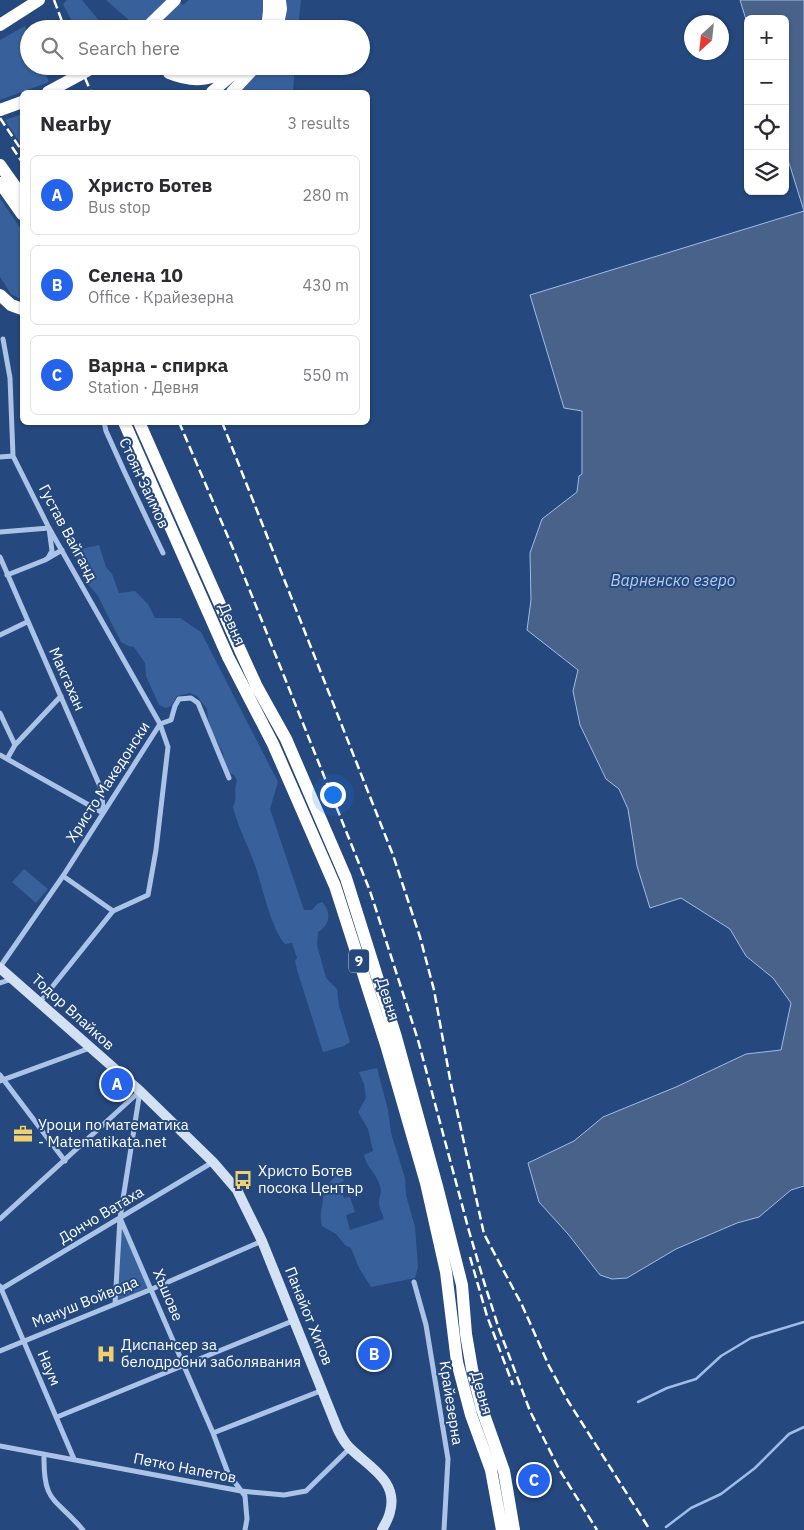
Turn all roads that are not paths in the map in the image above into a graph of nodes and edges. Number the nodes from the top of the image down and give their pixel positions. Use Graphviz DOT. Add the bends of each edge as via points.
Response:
graph roads {
  1 [pos="39,0"];
  2 [pos="174,0"];
  3 [pos="269,0"];
  4 [pos="280,0"];
  5 [pos="154,20"];
  6 [pos="268,20"];
  7 [pos="279,20"];
  8 [pos="0,24"];
  9 [pos="79,75"];
  10 [pos="175,75"];
  11 [pos="219,75"];
  12 [pos="231,75"];
  13 [pos="248,75"];
  14 [pos="52,90"];
  15 [pos="214,90"];
  16 [pos="234,90"];
  17 [pos="20,103"];
  18 [pos="0,110"];
  19 [pos="0,166"];
  20 [pos="0,183"];
  21 [pos="20,193"];
  22 [pos="20,211"];
  23 [pos="0,294"];
  24 [pos="20,308"];
  25 [pos="3,339"];
  26 [pos="105,425"];
  27 [pos="125,425"];
  28 [pos="139,425"];
  29 [pos="14,456"];
  30 [pos="0,457"];
  31 [pos="49,528"];
  32 [pos="0,532"];
  33 [pos="62,550"];
  34 [pos="163,553"];
  35 [pos="0,557"];
  36 [pos="48,558"];
  37 [pos="7,574"];
  38 [pos="27,622"];
  39 [pos="0,635"];
  40 [pos="61,696"];
  41 [pos="0,713"];
  42 [pos="160,724"];
  43 [pos="15,745"];
  44 [pos="0,755"];
  45 [pos="7,759"];
  46 [pos="229,778"];
  47 [pos="103,813"];
  48 [pos="63,876"];
  49 [pos="113,911"];
  50 [pos="0,967"];
  51 [pos="12,978"];
  52 [pos="0,983"];
  53 [pos="40,1002"];
  54 [pos="90,1048"];
  55 [pos="1,1079"];
  56 [pos="140,1090"];
  57 [pos="65,1161"];
  58 [pos="212,1162"];
  59 [pos="120,1218"];
  60 [pos="0,1219"];
  61 [pos="262,1241"];
  62 [pos="414,1282"];
  63 [pos="1,1288"];
  64 [pos="152,1289"];
  65 [pos="115,1304"];
  66 [pos="295,1320"];
  67 [pos="24,1340"];
  68 [pos="0,1351"];
  69 [pos="183,1366"];
  70 [pos="323,1390"];
  71 [pos="57,1417"];
  72 [pos="213,1433"];
  73 [pos="0,1446"];
  74 [pos="350,1448"];
  75 [pos="44,1454"];
  76 [pos="74,1459"];
  77 [pos="508,1487"];
  78 [pos="241,1492"];
  79 [pos="83,1530"];
  80 [pos="245,1530"];
  81 [pos="382,1530"];
  82 [pos="444,1530"];
  83 [pos="502,1530"];
  84 [pos="514,1530"];
  85 [pos="522,1530"];
  1 -- 8 [label="highway"];
  2 -- 5 [label="highway"];
  3 -- 6 [label="highway"];
  4 -- 7 [label="highway"];
  9 -- 14 [label="highway, bridge"];
  10 -- 11 [label="highway" via="203,80"];
  12 -- 15 [label="highway"];
  13 -- 16 [label="highway"];
  17 -- 18 [label="highway"];
  19 -- 21 [label="highway"];
  20 -- 22 [label="highway"];
  23 -- 24 [label="highway" via="11,305"];
  25 -- 29 [label="street, Густав Вайганд" via="10,378"];
  26 -- 34 [label="street, Стоян Заимов"];
  27 -- 83 [label="highway, Девня / 9" via="228,657 273,744 335,886 426,1183 446,1272 457,1362 490,1470"];
  28 -- 77 [label="highway, Девня / 9" via="257,687 286,739 346,878 396,1037 437,1186 462,1285 472,1369"];
  29 -- 30 [label="street"];
  29 -- 31 [label="street, Густав Вайганд"];
  31 -- 32 [label="street"];
  31 -- 33 [label="street, Густав Вайганд"];
  31 -- 36 [label="street" via="52,551"];
  33 -- 36 [label="street"];
  33 -- 42 [label="street, Густав Вайганд"];
  35 -- 37 [label="street, Макгахан"];
  36 -- 37 [label="street"];
  37 -- 38 [label="street, Макгахан"];
  38 -- 39 [label="street"];
  38 -- 40 [label="street, Макгахан"];
  40 -- 43 [label="street"];
  40 -- 47 [label="street, Макгахан" via="102,791"];
  41 -- 43 [label="street"];
  42 -- 46 [label="street, Христо Македонски" via="171,720 179,700 187,697 195,700"];
  42 -- 47 [label="street, Христо Македонски"];
  42 -- 49 [label="street, Густав Вайганд" via="168,746 148,895"];
  43 -- 45 [label="street"];
  44 -- 45 [label="street"];
  45 -- 47 [label="street"];
  47 -- 48 [label="street, Христо Македонски"];
  48 -- 49 [label="street"];
  48 -- 50 [label="street, Христо Македонски"];
  49 -- 53 [label="street"];
  50 -- 51 [label="street, Тодор Влайков"];
  51 -- 52 [label="street"];
  51 -- 53 [label="street, Тодор Влайков"];
  53 -- 54 [label="street, Тодор Влайков"];
  54 -- 55 [label="street"];
  54 -- 56 [label="street, Тодор Влайков"];
  55 -- 57 [label="street"];
  56 -- 57 [label="street"];
  56 -- 58 [label="street, Тодор Влайков"];
  56 -- 59 [label="street"];
  57 -- 60 [label="street"];
  58 -- 59 [label="street, Дончо Ватаха"];
  58 -- 61 [label="street, Панайот Хитов" via="237,1190"];
  59 -- 63 [label="street, Дончо Ватаха"];
  59 -- 64 [label="street, Хъшове"];
  59 -- 65 [label="street"];
  61 -- 64 [label="street, Mануш Войвода"];
  61 -- 66 [label="street, Панайот Хитов"];
  62 -- 82 [label="street, Кpaйeзepнa" via="426,1326 448,1459"];
  63 -- 67 [label="street, Наум"];
  64 -- 65 [label="street, Mануш Войвода"];
  64 -- 69 [label="street, Хъшове"];
  65 -- 67 [label="street, Mануш Войвода"];
  66 -- 69 [label="street"];
  66 -- 70 [label="street, Панайот Хитов"];
  67 -- 68 [label="street, Mануш Войвода"];
  67 -- 71 [label="street, Наум"];
  69 -- 71 [label="street"];
  69 -- 72 [label="street, Хъшове"];
  70 -- 72 [label="street"];
  70 -- 74 [label="street, Панайот Хитов" via="338,1430"];
  71 -- 76 [label="street, Наум"];
  72 -- 78 [label="street, Хъшове" via="228,1473"];
  73 -- 75 [label="street, Петко Напетов"];
  74 -- 78 [label="street, Петко Напетов" via="306,1491 284,1495"];
  74 -- 81 [label="street, Панайот Хитов" via="388,1483 390,1512"];
  75 -- 76 [label="street, Петко Напетов"];
  75 -- 79 [label="street" via="44,1478 50,1496"];
  76 -- 78 [label="street, Петко Напетов"];
  77 -- 84 [label="highway, Девня / 9"];
  77 -- 85 [label="highway"];
  78 -- 80 [label="street" via="245,1496"];
}
